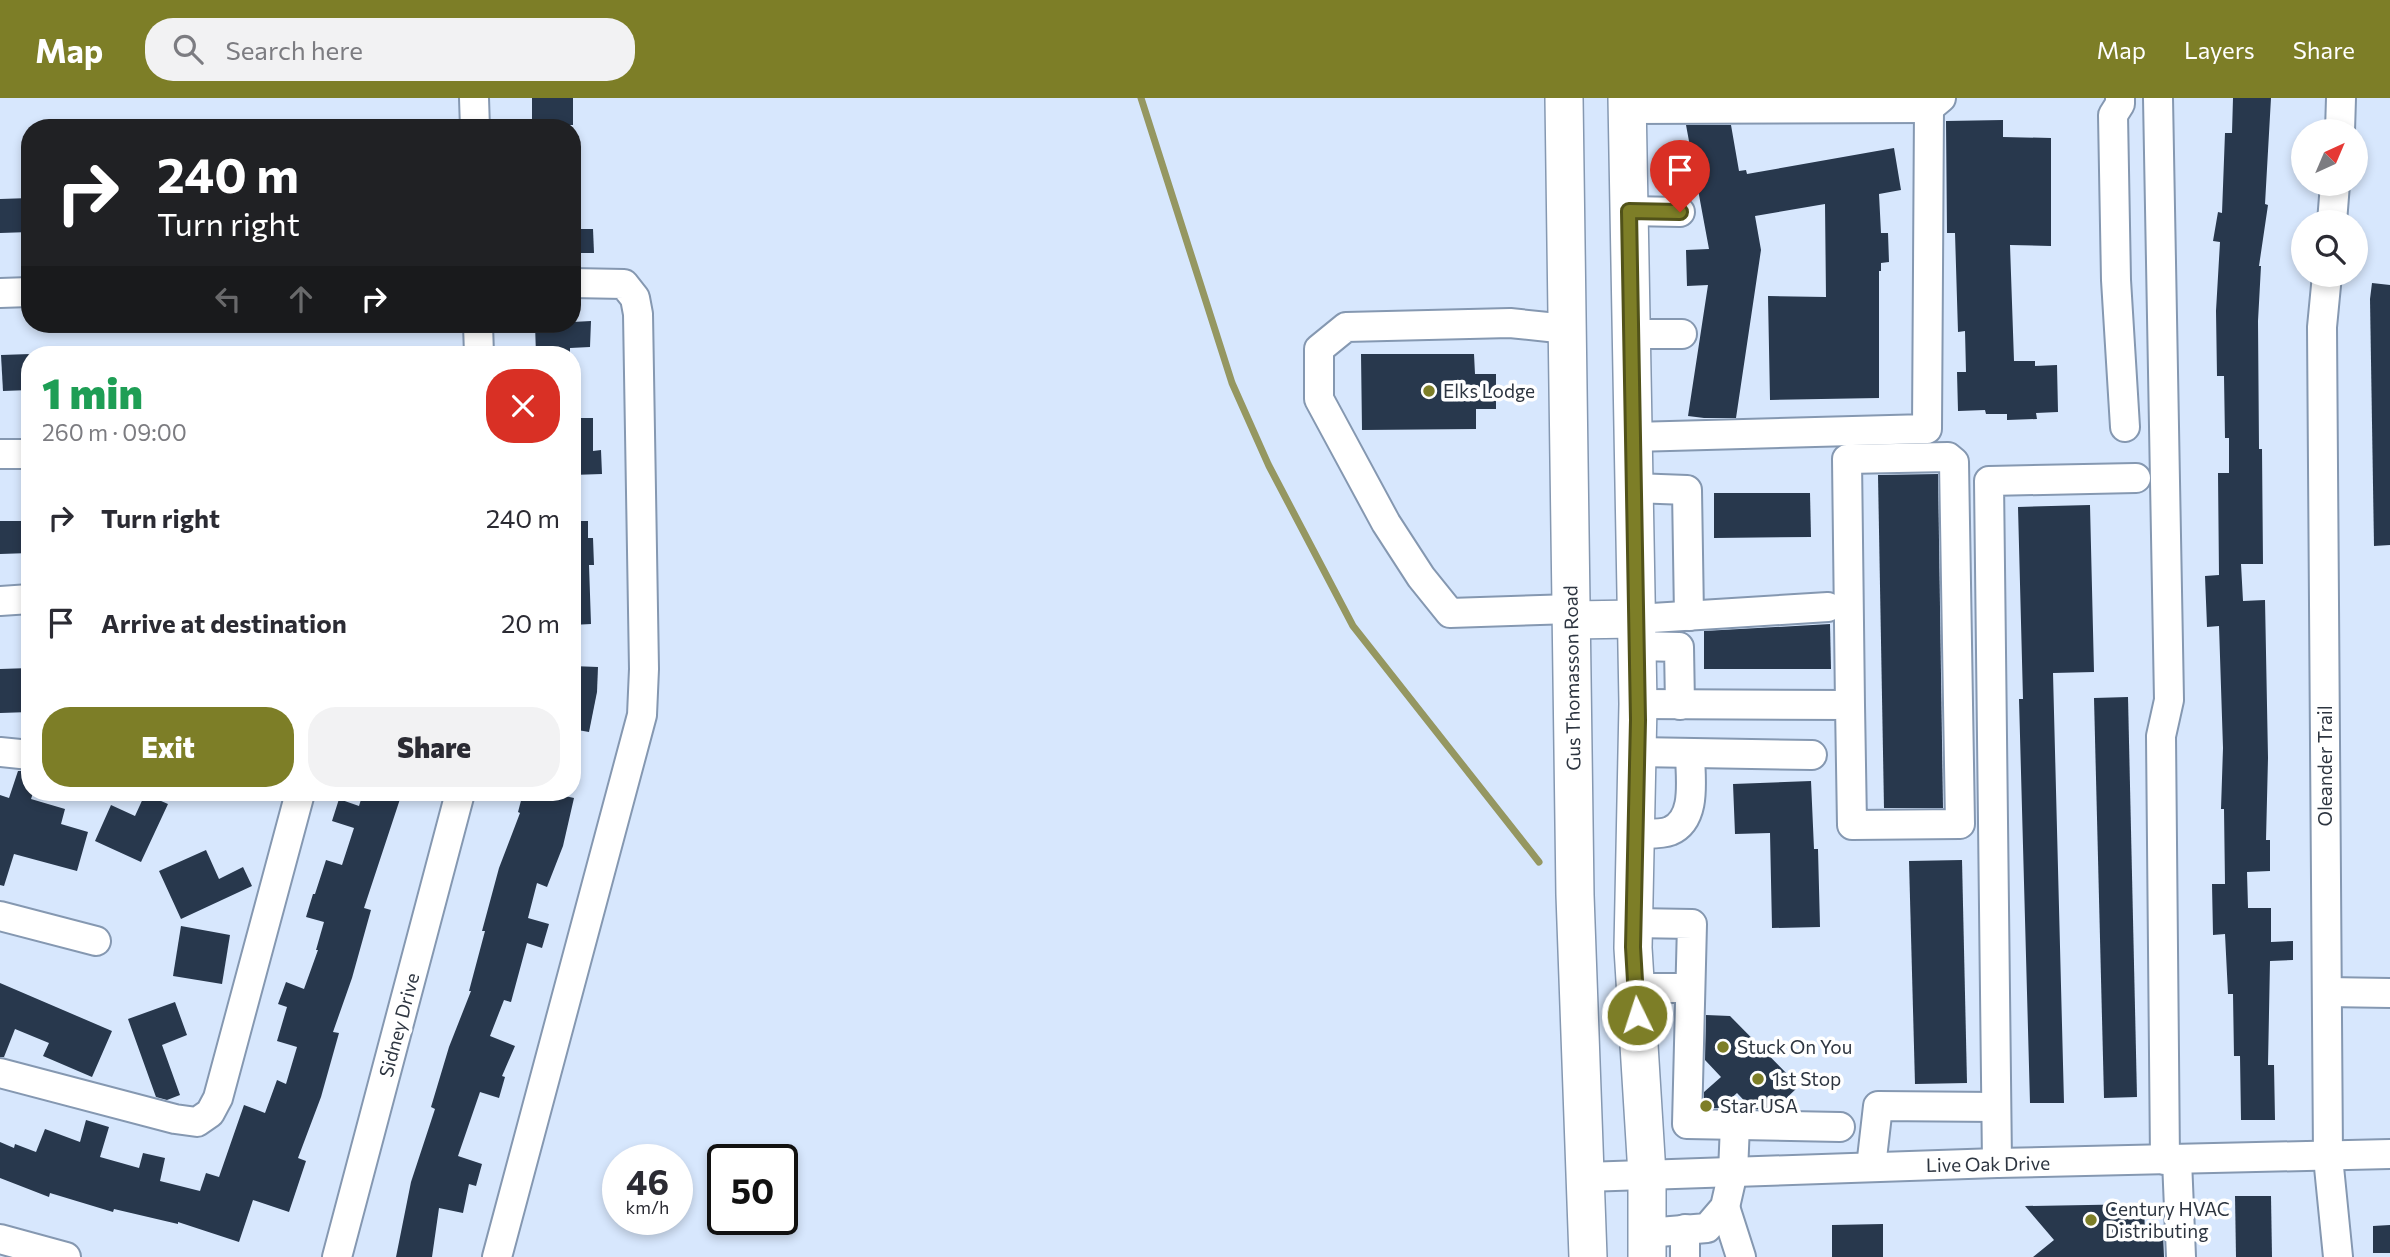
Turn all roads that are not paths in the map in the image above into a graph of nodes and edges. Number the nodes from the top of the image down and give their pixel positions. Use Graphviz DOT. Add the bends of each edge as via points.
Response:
graph roads {
  1 [pos="474,98"];
  2 [pos="1564,98"];
  3 [pos="2120,98"];
  4 [pos="2158,98"];
  5 [pos="2341,98"];
  6 [pos="1935,103"];
  7 [pos="1627,104"];
  8 [pos="475,119"];
  9 [pos="2340,119"];
  10 [pos="1629,211"];
  11 [pos="1680,212"];
  12 [pos="581,283"];
  13 [pos="2326,287"];
  14 [pos="21,292"];
  15 [pos="0,293"];
  16 [pos="1567,328"];
  17 [pos="1631,334"];
  18 [pos="1682,334"];
  19 [pos="2125,427"];
  20 [pos="1633,437"];
  21 [pos="0,454"];
  22 [pos="21,454"];
  23 [pos="2136,478"];
  24 [pos="1634,488"];
  25 [pos="21,600"];
  26 [pos="0,601"];
  27 [pos="1828,607"];
  28 [pos="1572,615"];
  29 [pos="1689,616"];
  30 [pos="1636,633"];
  31 [pos="1637,705"];
  32 [pos="1680,705"];
  33 [pos="1850,705"];
  34 [pos="0,752"];
  35 [pos="1637,752"];
  36 [pos="1690,753"];
  37 [pos="21,754"];
  38 [pos="1812,755"];
  39 [pos="298,801"];
  40 [pos="458,801"];
  41 [pos="1636,834"];
  42 [pos="0,916"];
  43 [pos="1634,923"];
  44 [pos="96,941"];
  45 [pos="1636,988"];
  46 [pos="1690,988"];
  47 [pos="2327,992"];
  48 [pos="2390,993"];
  49 [pos="1641,1070"];
  50 [pos="1688,1071"];
  51 [pos="0,1073"];
  52 [pos="1996,1107"];
  53 [pos="1735,1125"];
  54 [pos="2390,1154"];
  55 [pos="2328,1157"];
  56 [pos="2171,1160"];
  57 [pos="1997,1163"];
  58 [pos="1871,1167"];
  59 [pos="1816,1169"];
  60 [pos="1733,1172"];
  61 [pos="1647,1174"];
  62 [pos="1585,1177"];
  63 [pos="1725,1208"];
  64 [pos="0,1239"];
  65 [pos="1685,1243"];
  66 [pos="1647,1245"];
  67 [pos="66,1257"];
  68 [pos="337,1257"];
  69 [pos="498,1257"];
  70 [pos="1588,1257"];
  71 [pos="1741,1257"];
  72 [pos="2181,1257"];
  73 [pos="2338,1257"];
  1 -- 8 [label="street"];
  2 -- 16 [label="main road, Gus Thomasson Road"];
  3 -- 19 [label="street" via="2113,115"];
  4 -- 56 [label="street" via="2169,700 2161,736"];
  5 -- 9 [label="street"];
  6 -- 7 [label="street"];
  6 -- 20 [label="street" via="1927,429"];
  7 -- 10 [label="main road"];
  10 -- 11 [label="street"];
  10 -- 17 [label="main road"];
  12 -- 69 [label="street" via="624,284 635,298 638,313 642,715"];
  13 -- 47 [label="street, Oleander Trail" via="2322,341"];
  14 -- 15 [label="street"];
  16 -- 28 [label="main road, Gus Thomasson Road"];
  16 -- 28 [label="street" via="1510,323 1346,327 1319,349 1319,399 1386,523 1450,613"];
  17 -- 18 [label="street"];
  17 -- 20 [label="main road"];
  20 -- 24 [label="main road"];
  21 -- 22 [label="street"];
  23 -- 52 [label="street" via="1989,481"];
  24 -- 29 [label="street" via="1687,489"];
  24 -- 30 [label="main road"];
  25 -- 26 [label="street"];
  27 -- 29 [label="street"];
  28 -- 30 [label="main road"];
  28 -- 62 [label="main road, Gus Thomasson Road"];
  29 -- 30 [label="street"];
  30 -- 31 [label="main road"];
  30 -- 32 [label="street" via="1679,647"];
  31 -- 32 [label="street"];
  31 -- 35 [label="main road"];
  32 -- 33 [label="street"];
  33 -- 33 [label="street" via="1847,459 1948,457 1954,462 1960,824 1852,825"];
  34 -- 37 [label="street"];
  35 -- 36 [label="street"];
  35 -- 41 [label="main road"];
  36 -- 38 [label="street"];
  36 -- 41 [label="street" via="1690,800 1679,825 1668,832"];
  39 -- 51 [label="street" via="236,1040 210,1114 197,1122 175,1119"];
  40 -- 68 [label="street, Sidney Drive"];
  41 -- 43 [label="main road"];
  42 -- 44 [label="street"];
  43 -- 45 [label="main road"];
  43 -- 46 [label="street" via="1692,924"];
  45 -- 46 [label="street"];
  45 -- 49 [label="main road"];
  46 -- 50 [label="street"];
  47 -- 48 [label="street"];
  47 -- 55 [label="street, Oleander Trail"];
  49 -- 50 [label="street"];
  49 -- 61 [label="main road"];
  50 -- 53 [label="street" via="1687,1124"];
  52 -- 57 [label="street"];
  52 -- 58 [label="street" via="1878,1106"];
  53 -- 59 [label="street" via="1830,1127"];
  53 -- 60 [label="street"];
  54 -- 55 [label="street, Live Oak Drive"];
  55 -- 56 [label="street, Live Oak Drive"];
  55 -- 73 [label="street, Oleander Trail"];
  56 -- 57 [label="street, Live Oak Drive"];
  56 -- 72 [label="street"];
  57 -- 58 [label="street, Live Oak Drive"];
  58 -- 59 [label="street, Live Oak Drive"];
  59 -- 60 [label="street, Live Oak Drive"];
  60 -- 61 [label="street, Live Oak Drive"];
  60 -- 63 [label="street"];
  61 -- 62 [label="street, Live Oak Drive"];
  61 -- 66 [label="main road"];
  62 -- 70 [label="main road, Gus Thomasson Road"];
  63 -- 65 [label="street"];
  63 -- 71 [label="street"];
  64 -- 67 [label="street"];
  65 -- 66 [label="street"];
}
